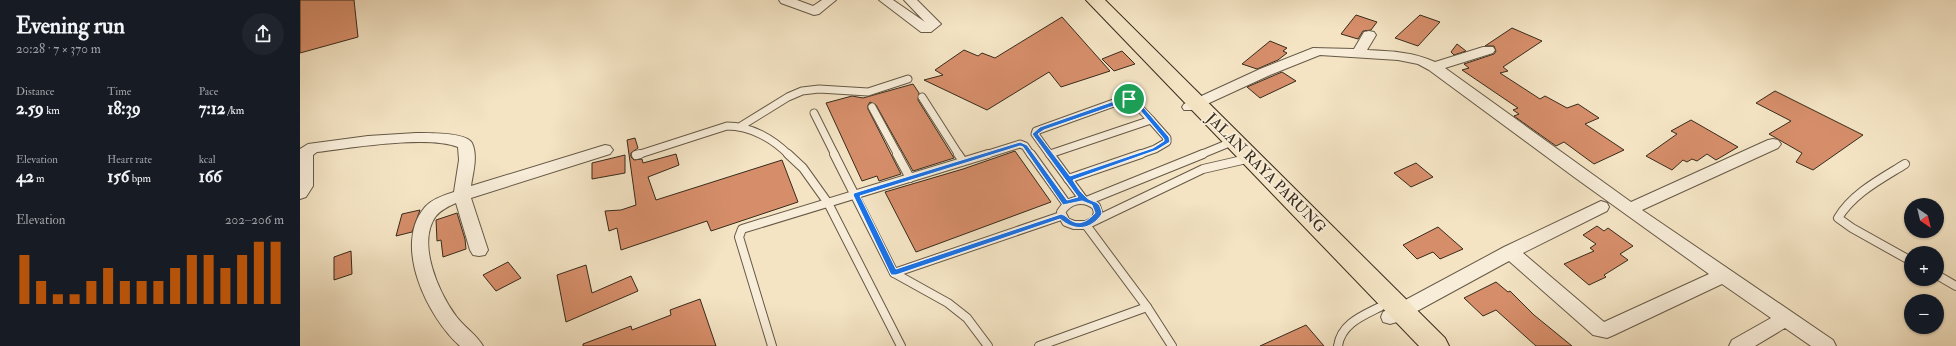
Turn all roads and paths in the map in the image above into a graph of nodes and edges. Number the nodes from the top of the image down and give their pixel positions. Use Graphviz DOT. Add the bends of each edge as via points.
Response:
graph roads {
  1 [pos="785,0"];
  2 [pos="830,0"];
  3 [pos="885,0"];
  4 [pos="910,0"];
  5 [pos="1083,0"];
  6 [pos="1095,0"];
  7 [pos="1369,35"];
  8 [pos="1488,50"];
  9 [pos="1358,53"];
  10 [pos="1434,67"];
  11 [pos="908,79"];
  12 [pos="922,96"];
  13 [pos="1194,106"];
  14 [pos="872,107"];
  15 [pos="814,113"];
  16 [pos="1151,120"];
  17 [pos="741,126"];
  18 [pos="1229,143"];
  19 [pos="1773,144"];
  20 [pos="605,150"];
  21 [pos="1050,154"];
  22 [pos="636,155"];
  23 [pos="1246,160"];
  24 [pos="963,162"];
  25 [pos="1905,164"];
  26 [pos="910,178"];
  27 [pos="1068,179"];
  28 [pos="300,193"];
  29 [pos="462,195"];
  30 [pos="856,195"];
  31 [pos="1086,200"];
  32 [pos="828,204"];
  33 [pos="1066,204"];
  34 [pos="1601,207"];
  35 [pos="1629,209"];
  36 [pos="1061,216"];
  37 [pos="1096,218"];
  38 [pos="1086,225"];
  39 [pos="479,250"];
  40 [pos="1510,252"];
  41 [pos="1904,257"];
  42 [pos="894,273"];
  43 [pos="1724,275"];
  44 [pos="1944,279"];
  45 [pos="1956,286"];
  46 [pos="1147,308"];
  47 [pos="1391,312"];
  48 [pos="1786,318"];
  49 [pos="473,346"];
  50 [pos="772,346"];
  51 [pos="901,346"];
  52 [pos="988,346"];
  53 [pos="1039,346"];
  54 [pos="1172,346"];
  55 [pos="1338,346"];
  56 [pos="1417,346"];
  57 [pos="1436,346"];
  58 [pos="1739,346"];
  59 [pos="1826,346"];
  1 -- 2 [label="street" via="814,11"];
  3 -- 4 [label="street" via="926,29 934,24"];
  5 -- 13 [label="highway, JALAN RAYA PARUNG"];
  6 -- 13 [label="highway, JALAN RAYA PARUNG"];
  7 -- 9 [label="street"];
  8 -- 10 [label="street"];
  9 -- 10 [label="street" via="1398,56 1422,61"];
  9 -- 13 [label="street" via="1318,51 1305,55"];
  10 -- 35 [label="street"];
  11 -- 17 [label="lane" via="868,92 819,89 802,91"];
  12 -- 24 [label="lane"];
  13 -- 18 [label="highway, JALAN RAYA PARUNG"];
  14 -- 26 [label="lane"];
  15 -- 30 [label="lane"];
  16 -- 21 [label="lane"];
  16 -- 21 [label="lane" via="1136,102 1122,100 1036,131 1035,134"];
  16 -- 27 [label="lane" via="1167,138 1163,145"];
  17 -- 22 [label="lane" via="718,127"];
  17 -- 32 [label="lane" via="776,142 789,153 803,168"];
  18 -- 23 [label="highway, JALAN RAYA PARUNG"];
  18 -- 31 [label="lane"];
  19 -- 35 [label="street"];
  20 -- 29 [label="street"];
  21 -- 27 [label="lane"];
  23 -- 37 [label="lane" via="1203,169"];
  23 -- 47 [label="highway, JALAN RAYA PARUNG"];
  24 -- 26 [label="lane"];
  24 -- 33 [label="lane" via="1016,144 1023,144"];
  25 -- 41 [label="lane" via="1860,195 1841,211 1838,218"];
  26 -- 30 [label="lane"];
  27 -- 31 [label="lane"];
  28 -- 29 [label="street" via="305,186 304,153 313,148 406,138 432,138 465,144 467,160"];
  29 -- 39 [label="street"];
  29 -- 49 [label="street" via="438,204 428,213 420,232 420,257 426,280 445,315 465,341"];
  30 -- 32 [label="lane"];
  30 -- 42 [label="lane"];
  31 -- 33 [label="lane" via="1077,199"];
  31 -- 37 [label="lane" via="1098,208"];
  32 -- 50 [label="lane" via="742,229 740,232 739,237"];
  32 -- 51 [label="lane"];
  33 -- 36 [label="lane" via="1062,207"];
  34 -- 40 [label="street"];
  35 -- 43 [label="street"];
  36 -- 38 [label="lane" via="1071,224"];
  36 -- 42 [label="lane"];
  37 -- 38 [label="lane"];
  38 -- 46 [label="lane"];
  40 -- 43 [label="street" via="1600,330 1607,330"];
  40 -- 47 [label="street"];
  42 -- 52 [label="lane" via="963,314"];
  43 -- 48 [label="street"];
  44 -- 45 [label="lane"];
  46 -- 53 [label="lane"];
  46 -- 54 [label="lane"];
  47 -- 55 [label="lane" via="1350,324 1339,334"];
  47 -- 56 [label="highway, JALAN RAYA PARUNG"];
  47 -- 57 [label="highway, JALAN RAYA PARUNG"];
  48 -- 58 [label="street"];
  48 -- 59 [label="street"];
}
